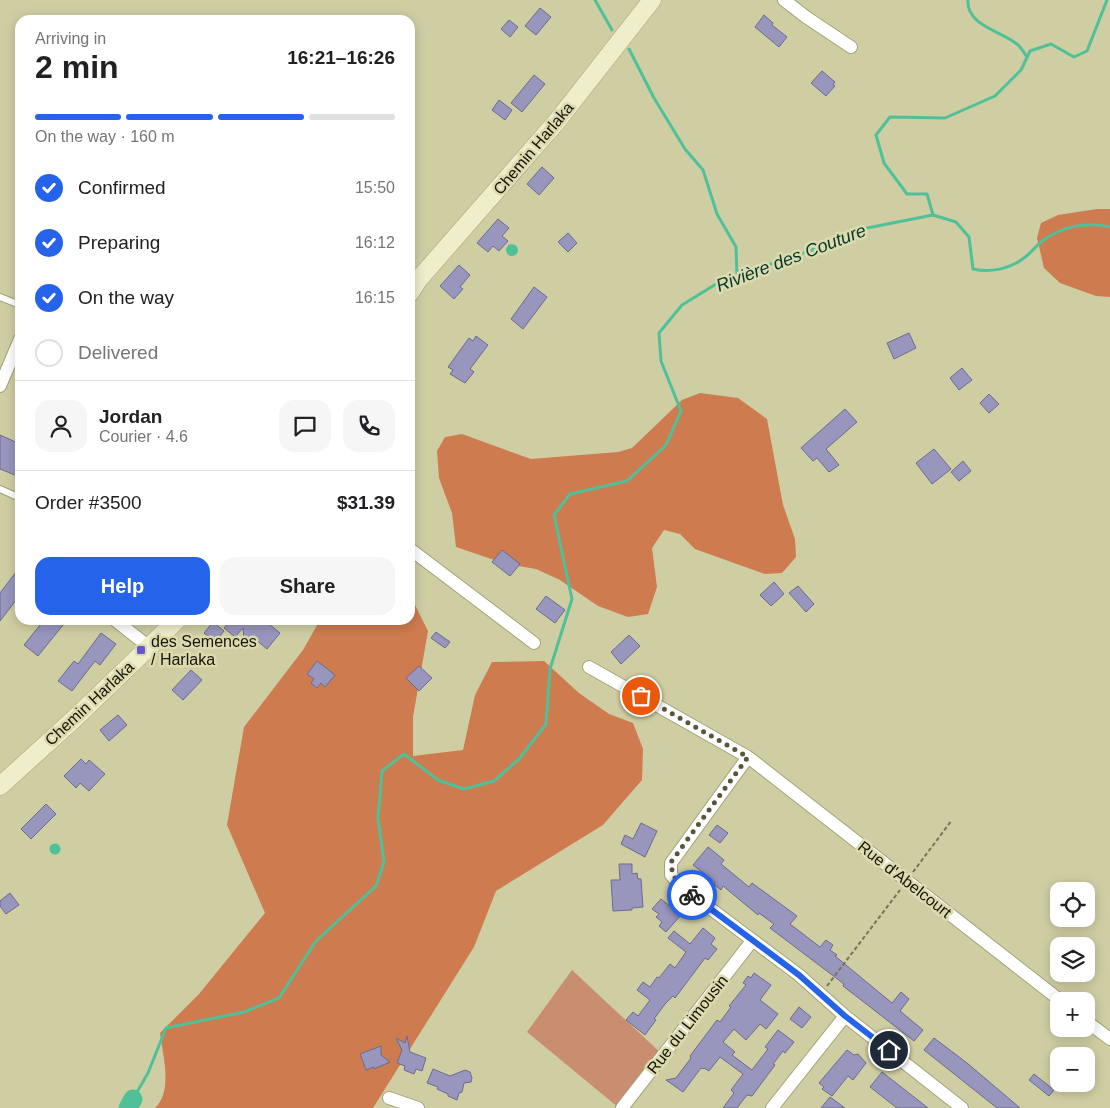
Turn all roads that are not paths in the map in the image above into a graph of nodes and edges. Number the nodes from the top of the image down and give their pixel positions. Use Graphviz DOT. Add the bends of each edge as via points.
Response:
graph roads {
  1 [pos="652,0"];
  2 [pos="784,0"];
  3 [pos="851,47"];
  4 [pos="415,285"];
  5 [pos="0,297"];
  6 [pos="15,303"];
  7 [pos="15,351"];
  8 [pos="0,386"];
  9 [pos="0,489"];
  10 [pos="15,496"];
  11 [pos="415,553"];
  12 [pos="121,625"];
  13 [pos="172,625"];
  14 [pos="534,643"];
  15 [pos="149,647"];
  16 [pos="590,667"];
  17 [pos="748,757"];
  18 [pos="0,786"];
  19 [pos="752,941"];
  20 [pos="1050,992"];
  21 [pos="845,1016"];
  22 [pos="1095,1028"];
  23 [pos="1110,1039"];
  24 [pos="389,1098"];
  25 [pos="418,1108"];
  26 [pos="622,1108"];
  27 [pos="772,1108"];
  28 [pos="962,1108"];
  1 -- 4 [label="street, Chemin Harlaka" via="558,120"];
  2 -- 3 [label="street"];
  5 -- 6 [label="lane"];
  7 -- 8 [label="street"];
  9 -- 10 [label="lane"];
  11 -- 14 [label="street"];
  12 -- 15 [label="street"];
  13 -- 15 [label="street, Chemin Harlaka"];
  15 -- 18 [label="street, Chemin Harlaka"];
  16 -- 17 [label="street, Rue d'Abelcourt"];
  17 -- 19 [label="street" via="671,862 671,875"];
  17 -- 20 [label="street, Rue d'Abelcourt"];
  19 -- 21 [label="street" via="799,975"];
  19 -- 26 [label="street, Rue du Limousin"];
  21 -- 27 [label="street"];
  21 -- 28 [label="street"];
  22 -- 23 [label="street"];
  24 -- 25 [label="street"];
}
